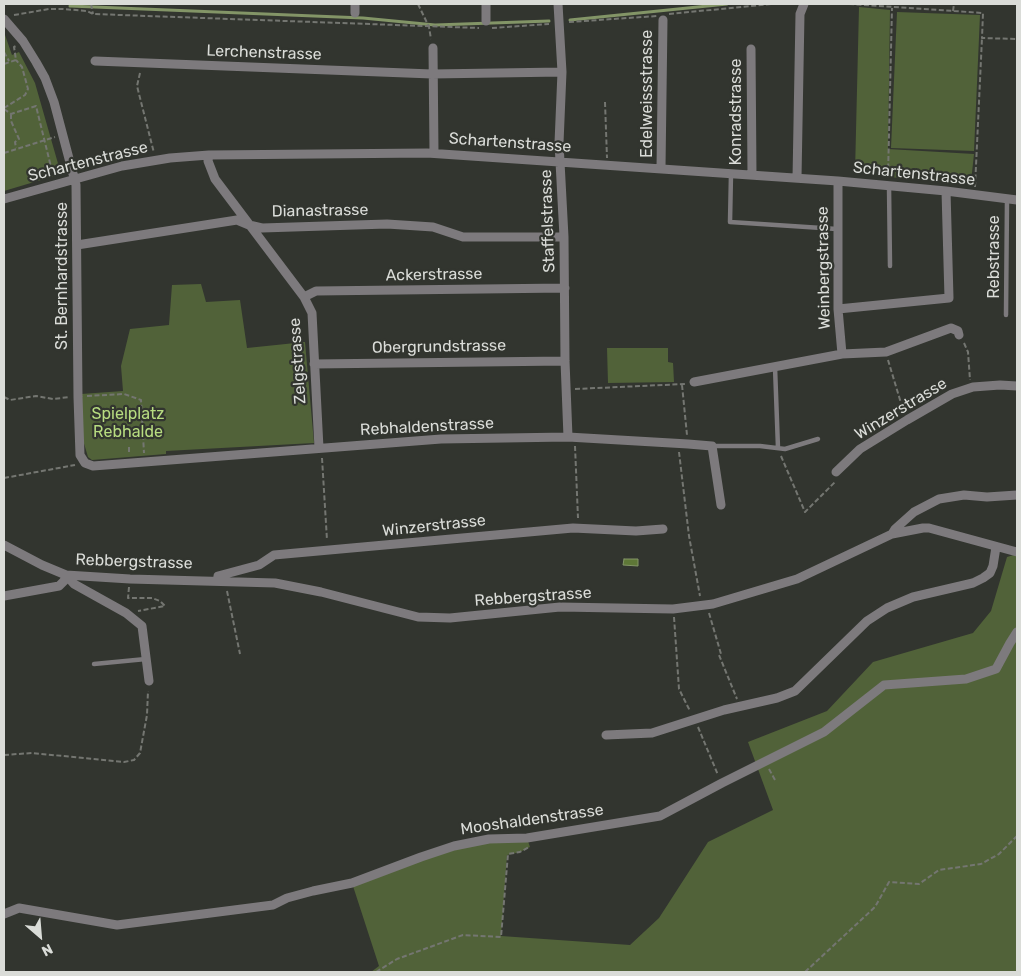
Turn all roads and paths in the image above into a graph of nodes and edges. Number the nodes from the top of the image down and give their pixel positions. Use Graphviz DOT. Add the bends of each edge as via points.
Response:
graph roads {
  1 [pos="91,4"];
  2 [pos="418,4"];
  3 [pos="486,4"];
  4 [pos="558,4"];
  5 [pos="804,4"];
  6 [pos="849,4"];
  7 [pos="954,4"];
  8 [pos="892,7"];
  9 [pos="953,10"];
  10 [pos="93,14"];
  11 [pos="4,20"];
  12 [pos="663,20"];
  13 [pos="486,21"];
  14 [pos="559,23"];
  15 [pos="429,27"];
  16 [pos="982,38"];
  17 [pos="1017,38"];
  18 [pos="23,41"];
  19 [pos="433,48"];
  20 [pos="751,48"];
  21 [pos="4,52"];
  22 [pos="16,60"];
  23 [pos="95,61"];
  24 [pos="10,62"];
  25 [pos="138,63"];
  26 [pos="4,64"];
  27 [pos="562,72"];
  28 [pos="432,74"];
  29 [pos="605,102"];
  30 [pos="4,109"];
  31 [pos="11,114"];
  32 [pos="62,135"];
  33 [pos="44,141"];
  34 [pos="16,149"];
  35 [pos="4,152"];
  36 [pos="434,153"];
  37 [pos="208,155"];
  38 [pos="607,158"];
  39 [pos="156,160"];
  40 [pos="560,162"];
  41 [pos="662,168"];
  42 [pos="52,171"];
  43 [pos="731,174"];
  44 [pos="752,175"];
  45 [pos="75,178"];
  46 [pos="798,178"];
  47 [pos="838,181"];
  48 [pos="888,186"];
  49 [pos="975,189"];
  50 [pos="946,191"];
  51 [pos="1007,198"];
  52 [pos="4,199"];
  53 [pos="1017,200"];
  54 [pos="250,225"];
  55 [pos="837,228"];
  56 [pos="564,237"];
  57 [pos="77,245"];
  58 [pos="890,266"];
  59 [pos="565,288"];
  60 [pos="304,297"];
  61 [pos="838,309"];
  62 [pos="1006,315"];
  63 [pos="959,335"];
  64 [pos="886,352"];
  65 [pos="968,352"];
  66 [pos="842,354"];
  67 [pos="565,361"];
  68 [pos="314,364"];
  69 [pos="775,367"];
  70 [pos="970,380"];
  71 [pos="694,382"];
  72 [pos="682,385"];
  73 [pos="1017,386"];
  74 [pos="567,389"];
  75 [pos="4,397"];
  76 [pos="78,397"];
  77 [pos="907,420"];
  78 [pos="571,437"];
  79 [pos="818,439"];
  80 [pos="688,444"];
  81 [pos="712,446"];
  82 [pos="320,448"];
  83 [pos="778,448"];
  84 [pos="679,452"];
  85 [pos="145,462"];
  86 [pos="85,463"];
  87 [pos="836,472"];
  88 [pos="4,478"];
  89 [pos="1017,495"];
  90 [pos="721,505"];
  91 [pos="578,528"];
  92 [pos="663,529"];
  93 [pos="892,534"];
  94 [pos="4,545"];
  95 [pos="996,547"];
  96 [pos="328,550"];
  97 [pos="1017,552"];
  98 [pos="66,574"];
  99 [pos="222,581"];
  100 [pos="4,596"];
  101 [pos="128,598"];
  102 [pos="704,602"];
  103 [pos="673,609"];
  104 [pos="126,613"];
  105 [pos="1017,632"];
  106 [pos="240,654"];
  107 [pos="147,659"];
  108 [pos="94,664"];
  109 [pos="149,681"];
  110 [pos="739,706"];
  111 [pos="694,719"];
  112 [pos="606,734"];
  113 [pos="4,756"];
  114 [pos="766,762"];
  115 [pos="775,780"];
  116 [pos="722,783"];
  117 [pos="1017,836"];
  118 [pos="527,838"];
  119 [pos="4,914"];
  120 [pos="376,972"];
  121 [pos="805,972"];
  1 -- 10 [label="path"];
  2 -- 15 [label="path"];
  3 -- 13 [label="street"];
  4 -- 14 [label="street, Staffelstrasse"];
  5 -- 46 [label="street" via="800,14"];
  6 -- 8 [label="path"];
  7 -- 9 [label="path"];
  8 -- 9 [label="path"];
  8 -- 48 [label="path"];
  9 -- 16 [label="path" via="983,13"];
  10 -- 11 [label="path" via="87,10 49,9"];
  10 -- 15 [label="path"];
  11 -- 18 [label="street, St. Bernhardstrasse"];
  12 -- 41 [label="street, Edelweissstrasse"];
  14 -- 15 [label="path" via="487,28"];
  14 -- 27 [label="street, Staffelstrasse"];
  15 -- 19 [label="path"];
  16 -- 17 [label="path"];
  16 -- 49 [label="path"];
  18 -- 22 [label="path" via="14,47"];
  18 -- 32 [label="street, St. Bernhardstrasse" via="54,102"];
  19 -- 28 [label="street"];
  20 -- 44 [label="street, Konradstrasse"];
  21 -- 24 [label="path"];
  22 -- 24 [label="path"];
  22 -- 30 [label="path" via="22,67 28,89 25,95"];
  23 -- 25 [label="street, Lerchenstrasse"];
  24 -- 26 [label="path"];
  25 -- 28 [label="street, Lerchenstrasse"];
  25 -- 39 [label="path" via="137,86"];
  27 -- 28 [label="street, Lerchenstrasse"];
  27 -- 40 [label="street, Staffelstrasse"];
  28 -- 36 [label="street"];
  29 -- 38 [label="path"];
  30 -- 31 [label="path"];
  31 -- 33 [label="path" via="36,106"];
  31 -- 34 [label="path" via="19,139"];
  32 -- 33 [label="path"];
  32 -- 45 [label="street, St. Bernhardstrasse"];
  33 -- 34 [label="path"];
  33 -- 42 [label="path"];
  34 -- 35 [label="path"];
  36 -- 37 [label="street, Schartenstrasse"];
  36 -- 40 [label="street, Schartenstrasse"];
  37 -- 39 [label="street, Schartenstrasse"];
  37 -- 54 [label="street, Zelgstrasse" via="215,179"];
  39 -- 45 [label="street, Schartenstrasse"];
  40 -- 41 [label="street, Schartenstrasse"];
  40 -- 56 [label="street, Staffelstrasse"];
  41 -- 43 [label="street, Schartenstrasse"];
  43 -- 44 [label="street, Schartenstrasse"];
  43 -- 55 [label="lane" via="730,222"];
  44 -- 46 [label="street, Schartenstrasse"];
  45 -- 52 [label="street, Schartenstrasse"];
  45 -- 57 [label="street, St. Bernhardstrasse"];
  46 -- 47 [label="street, Schartenstrasse"];
  47 -- 48 [label="street, Schartenstrasse"];
  47 -- 55 [label="street, Weinbergstrasse"];
  48 -- 50 [label="street, Schartenstrasse"];
  48 -- 58 [label="lane"];
  50 -- 51 [label="street, Schartenstrasse"];
  50 -- 61 [label="street" via="949,298"];
  51 -- 53 [label="street, Schartenstrasse"];
  51 -- 62 [label="lane, Rebstrasse"];
  54 -- 56 [label="street, Dianastrasse" via="262,228 387,224 433,227 463,237"];
  54 -- 57 [label="street, Dianastrasse" via="237,220"];
  54 -- 60 [label="street, Zelgstrasse"];
  55 -- 61 [label="street, Weinbergstrasse"];
  56 -- 59 [label="street, Staffelstrasse"];
  57 -- 76 [label="street, St. Bernhardstrasse"];
  59 -- 60 [label="street, Ackerstrasse" via="316,291"];
  59 -- 67 [label="street, Staffelstrasse"];
  60 -- 68 [label="street, Zelgstrasse" via="312,313"];
  61 -- 66 [label="street, Weinbergstrasse"];
  63 -- 64 [label="street" via="952,328"];
  64 -- 66 [label="street"];
  64 -- 77 [label="path"];
  65 -- 70 [label="path"];
  66 -- 69 [label="street"];
  67 -- 68 [label="street, Obergrundstrasse"];
  67 -- 74 [label="street, Staffelstrasse"];
  68 -- 82 [label="street, Zelgstrasse"];
  69 -- 71 [label="street"];
  69 -- 83 [label="lane"];
  71 -- 72 [label="path"];
  72 -- 74 [label="path"];
  72 -- 80 [label="path"];
  73 -- 77 [label="street, Winzerstrasse" via="973,387 952,394"];
  74 -- 78 [label="street, Staffelstrasse"];
  75 -- 76 [label="path" via="10,400 36,396 53,399"];
  76 -- 85 [label="path" via="124,394 141,400"];
  76 -- 86 [label="street, St. Bernhardstrasse" via="80,455"];
  77 -- 87 [label="street, Winzerstrasse" via="860,449"];
  78 -- 80 [label="street, Rebhaldenstrasse"];
  78 -- 82 [label="street, Rebhaldenstrasse" via="441,439"];
  78 -- 91 [label="path"];
  79 -- 83 [label="lane" via="785,449"];
  80 -- 81 [label="street, Rebhaldenstrasse"];
  81 -- 83 [label="lane"];
  81 -- 90 [label="street"];
  82 -- 85 [label="street, Rebhaldenstrasse"];
  82 -- 96 [label="path"];
  83 -- 87 [label="path" via="804,512 838,478"];
  84 -- 102 [label="path" via="689,536"];
  85 -- 86 [label="street, Rebhaldenstrasse" via="93,466"];
  86 -- 88 [label="path"];
  89 -- 93 [label="street" via="964,495 939,499 914,512"];
  91 -- 92 [label="street, Winzerstrasse"];
  91 -- 96 [label="street, Winzerstrasse"];
  93 -- 95 [label="street, Rebbergstrasse" via="929,528"];
  93 -- 102 [label="street, Rebbergstrasse" via="797,579"];
  94 -- 98 [label="street, Rebbergstrasse"];
  95 -- 97 [label="street, Rebbergstrasse"];
  95 -- 110 [label="street" via="993,566 983,578 887,608 867,621 795,691"];
  96 -- 99 [label="street, Winzerstrasse" via="274,555 259,565 218,576"];
  98 -- 99 [label="street, Rebbergstrasse" via="130,580"];
  98 -- 100 [label="street" via="59,586"];
  98 -- 104 [label="street, Rebbergstrasse" via="74,584"];
  99 -- 103 [label="street, Rebbergstrasse" via="274,583 418,617 450,618 560,607"];
  99 -- 106 [label="path"];
  101 -- 104 [label="path" via="152,598 165,606"];
  102 -- 103 [label="street, Rebbergstrasse"];
  102 -- 110 [label="path"];
  103 -- 111 [label="path" via="678,689"];
  104 -- 107 [label="street, Rebbergstrasse" via="142,626"];
  105 -- 114 [label="street, Mooshaldenstrasse" via="996,669 966,679 884,685 824,732"];
  107 -- 108 [label="lane"];
  107 -- 109 [label="street, Rebbergstrasse"];
  109 -- 113 [label="path" via="140,754 134,760 124,762 32,753"];
  110 -- 111 [label="street"];
  111 -- 112 [label="street" via="652,734"];
  111 -- 116 [label="path"];
  114 -- 115 [label="path"];
  114 -- 116 [label="street, Mooshaldenstrasse"];
  116 -- 118 [label="street, Mooshaldenstrasse" via="660,816"];
  117 -- 121 [label="path" via="999,854 982,864 939,870 919,884 889,882 875,907"];
  118 -- 119 [label="street, Mooshaldenstrasse" via="488,839 454,846 352,883 313,890 273,905 117,925 19,908"];
  118 -- 120 [label="path" via="530,847 508,854 501,936 463,935 397,960"];
}
